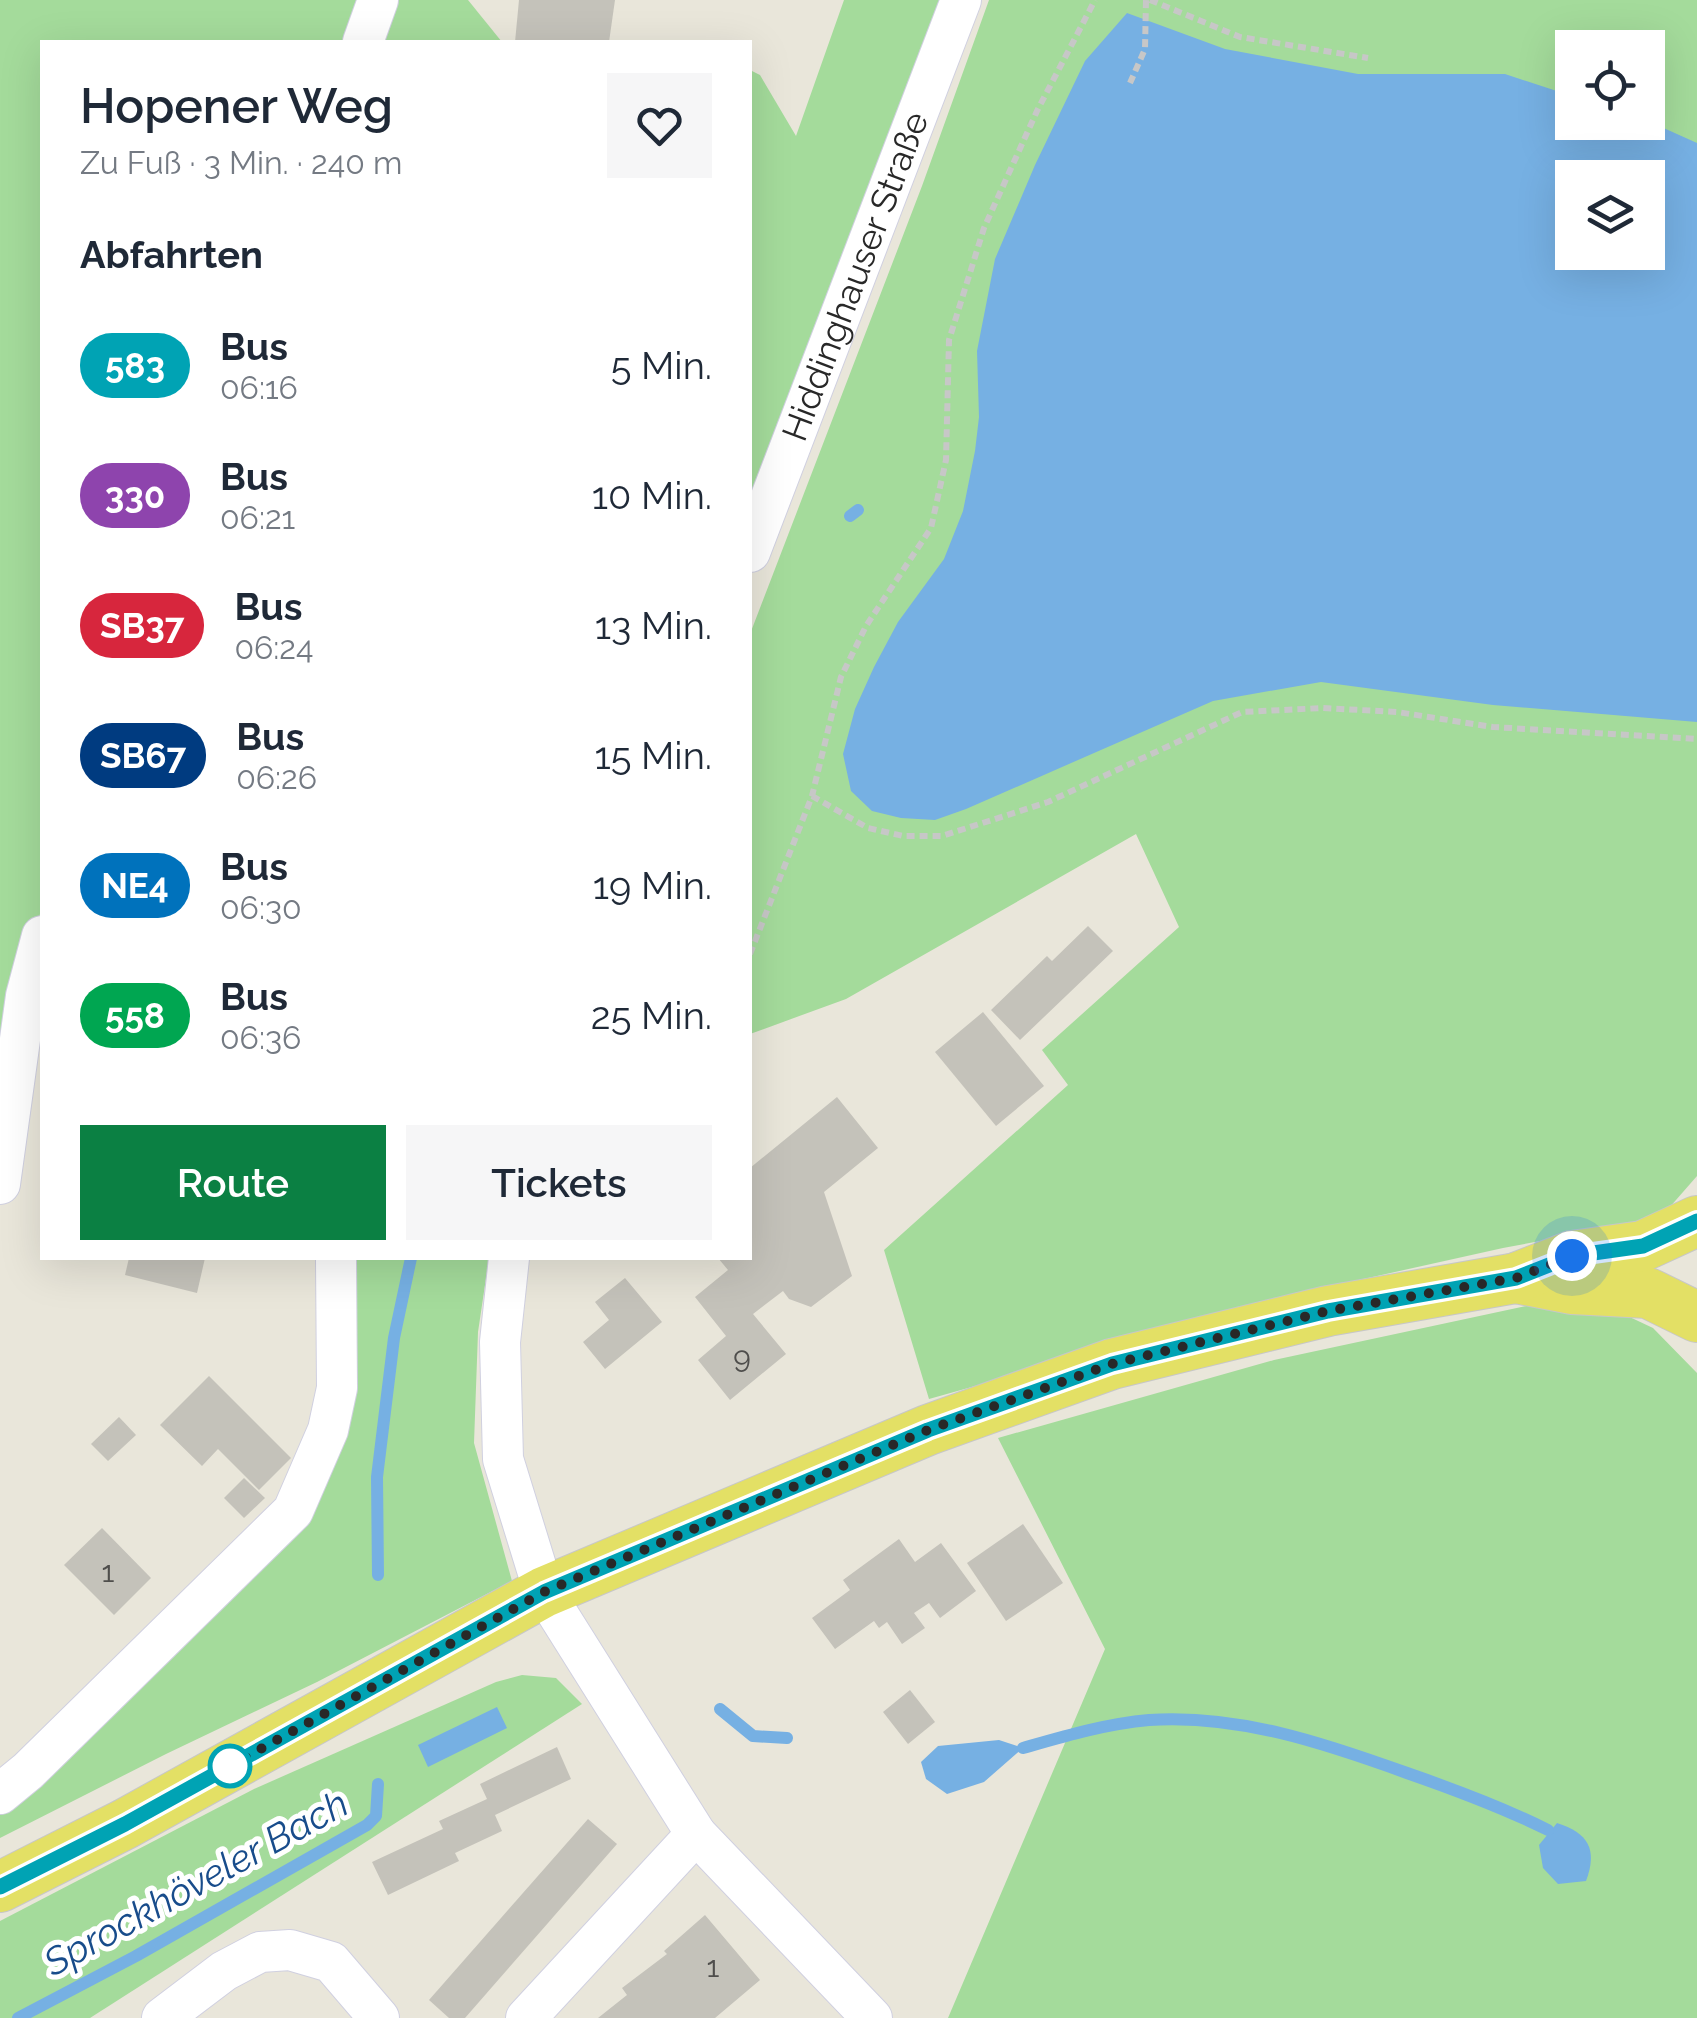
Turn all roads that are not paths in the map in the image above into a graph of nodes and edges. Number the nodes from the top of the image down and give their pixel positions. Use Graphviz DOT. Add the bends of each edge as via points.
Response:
graph roads {
  1 [pos="378,0"];
  2 [pos="961,0"];
  3 [pos="364,40"];
  4 [pos="752,547"];
  5 [pos="40,944"];
  6 [pos="0,1184"];
  7 [pos="1695,1234"];
  8 [pos="336,1260"];
  9 [pos="509,1260"];
  10 [pos="1516,1278"];
  11 [pos="1697,1314"];
  12 [pos="544,1592"];
  13 [pos="0,1794"];
  14 [pos="696,1834"];
  15 [pos="0,1888"];
  16 [pos="865,2015"];
  17 [pos="162,2018"];
  18 [pos="379,2018"];
  19 [pos="526,2018"];
  1 -- 3 [label="street"];
  2 -- 4 [label="street, Hiddinghauser Straße"];
  5 -- 6 [label="street" via="26,996"];
  7 -- 10 [label="main road" via="1572,1256"];
  7 -- 11 [label="main road" via="1687,1283"];
  8 -- 13 [label="street" via="337,1388 328,1430 294,1512"];
  9 -- 12 [label="street" via="500,1342 503,1459"];
  10 -- 11 [label="main road" via="1572,1290 1648,1293"];
  10 -- 12 [label="main road" via="1328,1311 1112,1364 914,1436"];
  12 -- 14 [label="street"];
  12 -- 15 [label="main road"];
  14 -- 16 [label="street"];
  14 -- 19 [label="street"];
  17 -- 18 [label="street" via="224,1971 260,1952 290,1950 331,1962"];
}
